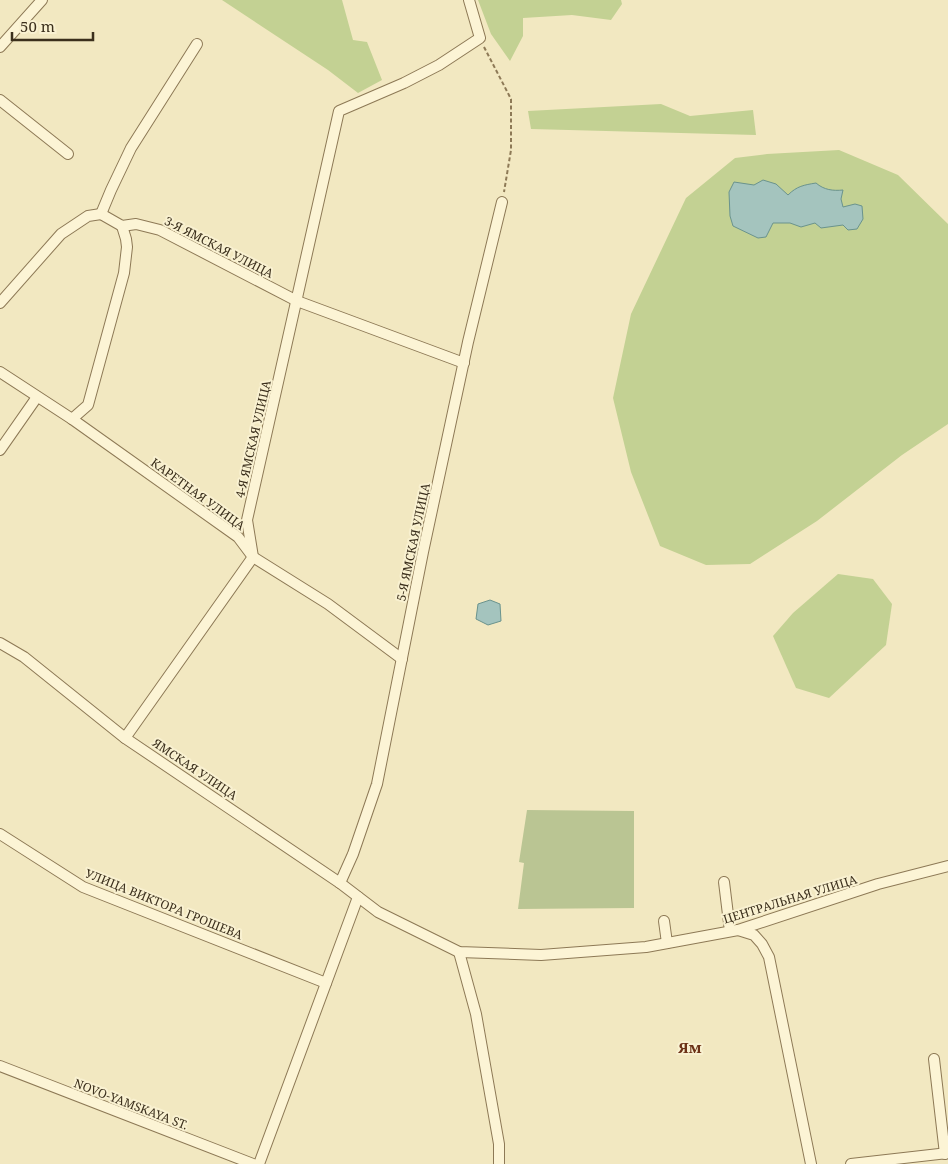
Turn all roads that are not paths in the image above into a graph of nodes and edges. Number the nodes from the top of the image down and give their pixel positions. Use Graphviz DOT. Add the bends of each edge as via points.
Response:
graph roads {
  1 [pos="42,0"];
  2 [pos="469,0"];
  3 [pos="197,44"];
  4 [pos="0,47"];
  5 [pos="0,100"];
  6 [pos="68,154"];
  7 [pos="502,202"];
  8 [pos="101,214"];
  9 [pos="122,226"];
  10 [pos="297,301"];
  11 [pos="0,303"];
  12 [pos="464,363"];
  13 [pos="0,372"];
  14 [pos="37,397"];
  15 [pos="72,419"];
  16 [pos="0,450"];
  17 [pos="253,557"];
  18 [pos="0,643"];
  19 [pos="402,658"];
  20 [pos="125,738"];
  21 [pos="0,834"];
  22 [pos="948,866"];
  23 [pos="724,882"];
  24 [pos="340,884"];
  25 [pos="358,897"];
  26 [pos="378,912"];
  27 [pos="664,921"];
  28 [pos="734,931"];
  29 [pos="667,943"];
  30 [pos="460,952"];
  31 [pos="326,983"];
  32 [pos="934,1059"];
  33 [pos="0,1066"];
  34 [pos="947,1154"];
  35 [pos="254,1164"];
  36 [pos="260,1164"];
  37 [pos="499,1164"];
  38 [pos="812,1164"];
  39 [pos="851,1164"];
  1 -- 4 [label="street"];
  2 -- 10 [label="street, 4-Я ЯМСКАЯ УЛИЦА" via="480,38 404,83 339,111"];
  3 -- 8 [label="street" via="132,148"];
  5 -- 6 [label="street"];
  7 -- 12 [label="street, 5-Я ЯМСКАЯ УЛИЦА"];
  8 -- 9 [label="street, 3-Я ЯМСКАЯ УЛИЦА"];
  8 -- 11 [label="street" via="88,216 61,234"];
  9 -- 10 [label="street, 3-Я ЯМСКАЯ УЛИЦА" via="136,224 160,230"];
  9 -- 15 [label="street" via="127,247 124,273 88,405"];
  10 -- 12 [label="street, 3-Я ЯМСКАЯ УЛИЦА"];
  10 -- 17 [label="street, 4-Я ЯМСКАЯ УЛИЦА" via="247,520"];
  12 -- 19 [label="street, 5-Я ЯМСКАЯ УЛИЦА"];
  13 -- 14 [label="street, КАРЕТНАЯ УЛИЦА"];
  14 -- 15 [label="street, КАРЕТНАЯ УЛИЦА"];
  14 -- 16 [label="street"];
  15 -- 17 [label="street, КАРЕТНАЯ УЛИЦА" via="238,536"];
  17 -- 19 [label="street, КАРЕТНАЯ УЛИЦА" via="328,604"];
  17 -- 20 [label="street"];
  18 -- 20 [label="street, ЯМСКАЯ УЛИЦА" via="24,657"];
  19 -- 24 [label="street, 5-Я ЯМСКАЯ УЛИЦА" via="377,784"];
  20 -- 24 [label="street, ЯМСКАЯ УЛИЦА"];
  21 -- 31 [label="street, УЛИЦА ВИКТОРА ГРОШЕВА" via="83,886"];
  22 -- 28 [label="street, ЦЕНТРАЛЬНАЯ УЛИЦА" via="878,884"];
  23 -- 28 [label="street"];
  24 -- 25 [label="street, ЯМСКАЯ УЛИЦА"];
  25 -- 26 [label="street, ЯМСКАЯ УЛИЦА"];
  25 -- 31 [label="street"];
  26 -- 30 [label="street, ЦЕНТРАЛЬНАЯ УЛИЦА"];
  27 -- 29 [label="street"];
  28 -- 29 [label="street, ЦЕНТРАЛЬНАЯ УЛИЦА"];
  28 -- 38 [label="street" via="754,935 769,957"];
  29 -- 30 [label="street, ЦЕНТРАЛЬНАЯ УЛИЦА" via="541,955"];
  30 -- 37 [label="street" via="476,1014 499,1144"];
  31 -- 36 [label="street"];
  32 -- 34 [label="street"];
  33 -- 35 [label="street, NOVO-YAMSKAYA ST."];
  34 -- 39 [label="street"];
}
